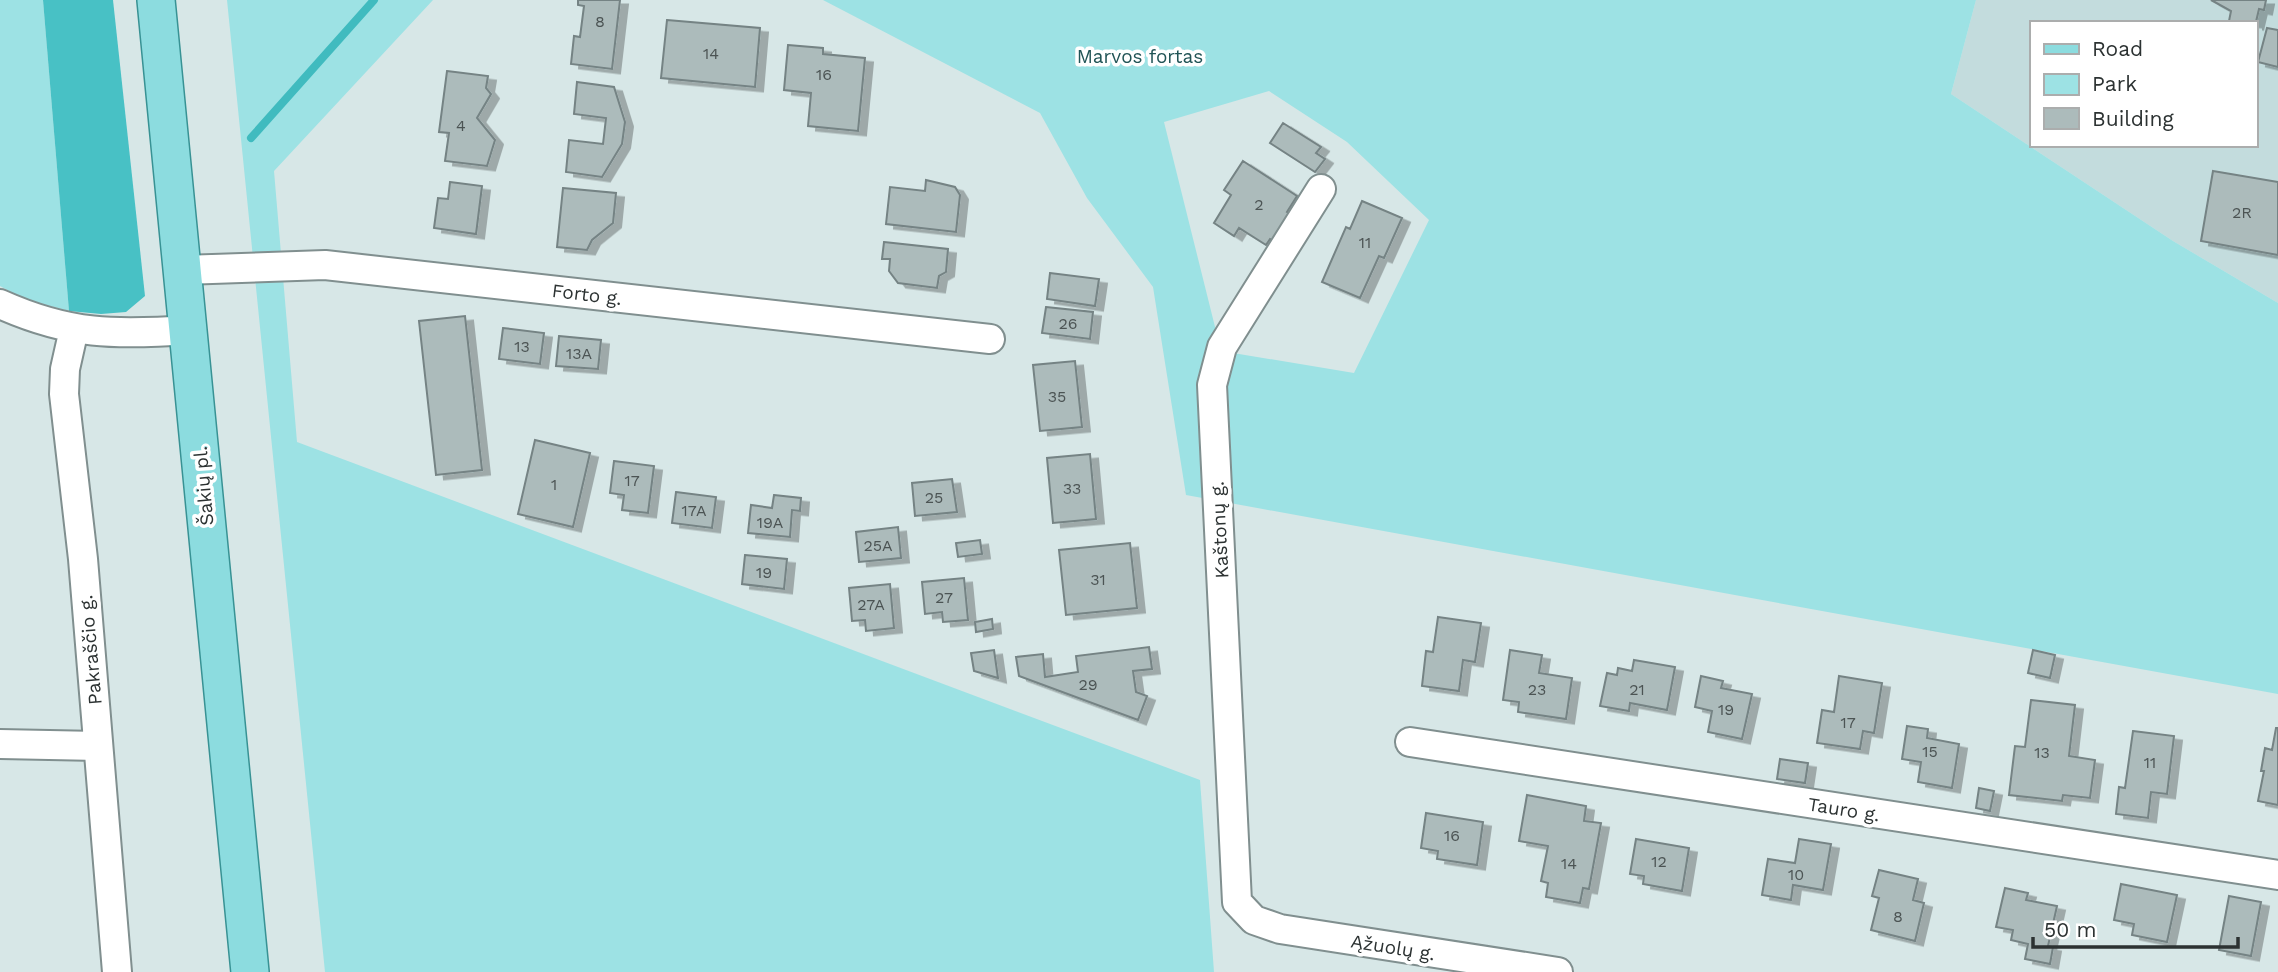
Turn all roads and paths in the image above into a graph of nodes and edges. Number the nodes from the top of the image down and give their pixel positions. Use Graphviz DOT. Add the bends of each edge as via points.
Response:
graph roads {
  1 [pos="156,0"];
  2 [pos="1321,189"];
  3 [pos="183,270"];
  4 [pos="0,304"];
  5 [pos="74,329"];
  6 [pos="189,330"];
  7 [pos="990,339"];
  8 [pos="1410,743"];
  9 [pos="0,744"];
  10 [pos="98,746"];
  11 [pos="2278,876"];
  12 [pos="1237,902"];
  13 [pos="117,972"];
  14 [pos="250,972"];
  15 [pos="1559,972"];
  1 -- 3 [label="main road, Šakių pl."];
  2 -- 12 [label="street, Kaštonų g." via="1222,347 1212,384"];
  3 -- 6 [label="main road, Šakių pl."];
  3 -- 7 [label="street, Forto g." via="325,265"];
  4 -- 5 [label="street"];
  5 -- 6 [label="street" via="122,333"];
  5 -- 10 [label="street, Pakraščio g." via="64,394"];
  6 -- 14 [label="main road, Šakių pl."];
  8 -- 11 [label="street, Tauro g."];
  9 -- 10 [label="street"];
  10 -- 13 [label="street, Pakraščio g."];
  12 -- 15 [label="street, Ąžuolų g." via="1254,919 1280,929"];
}
